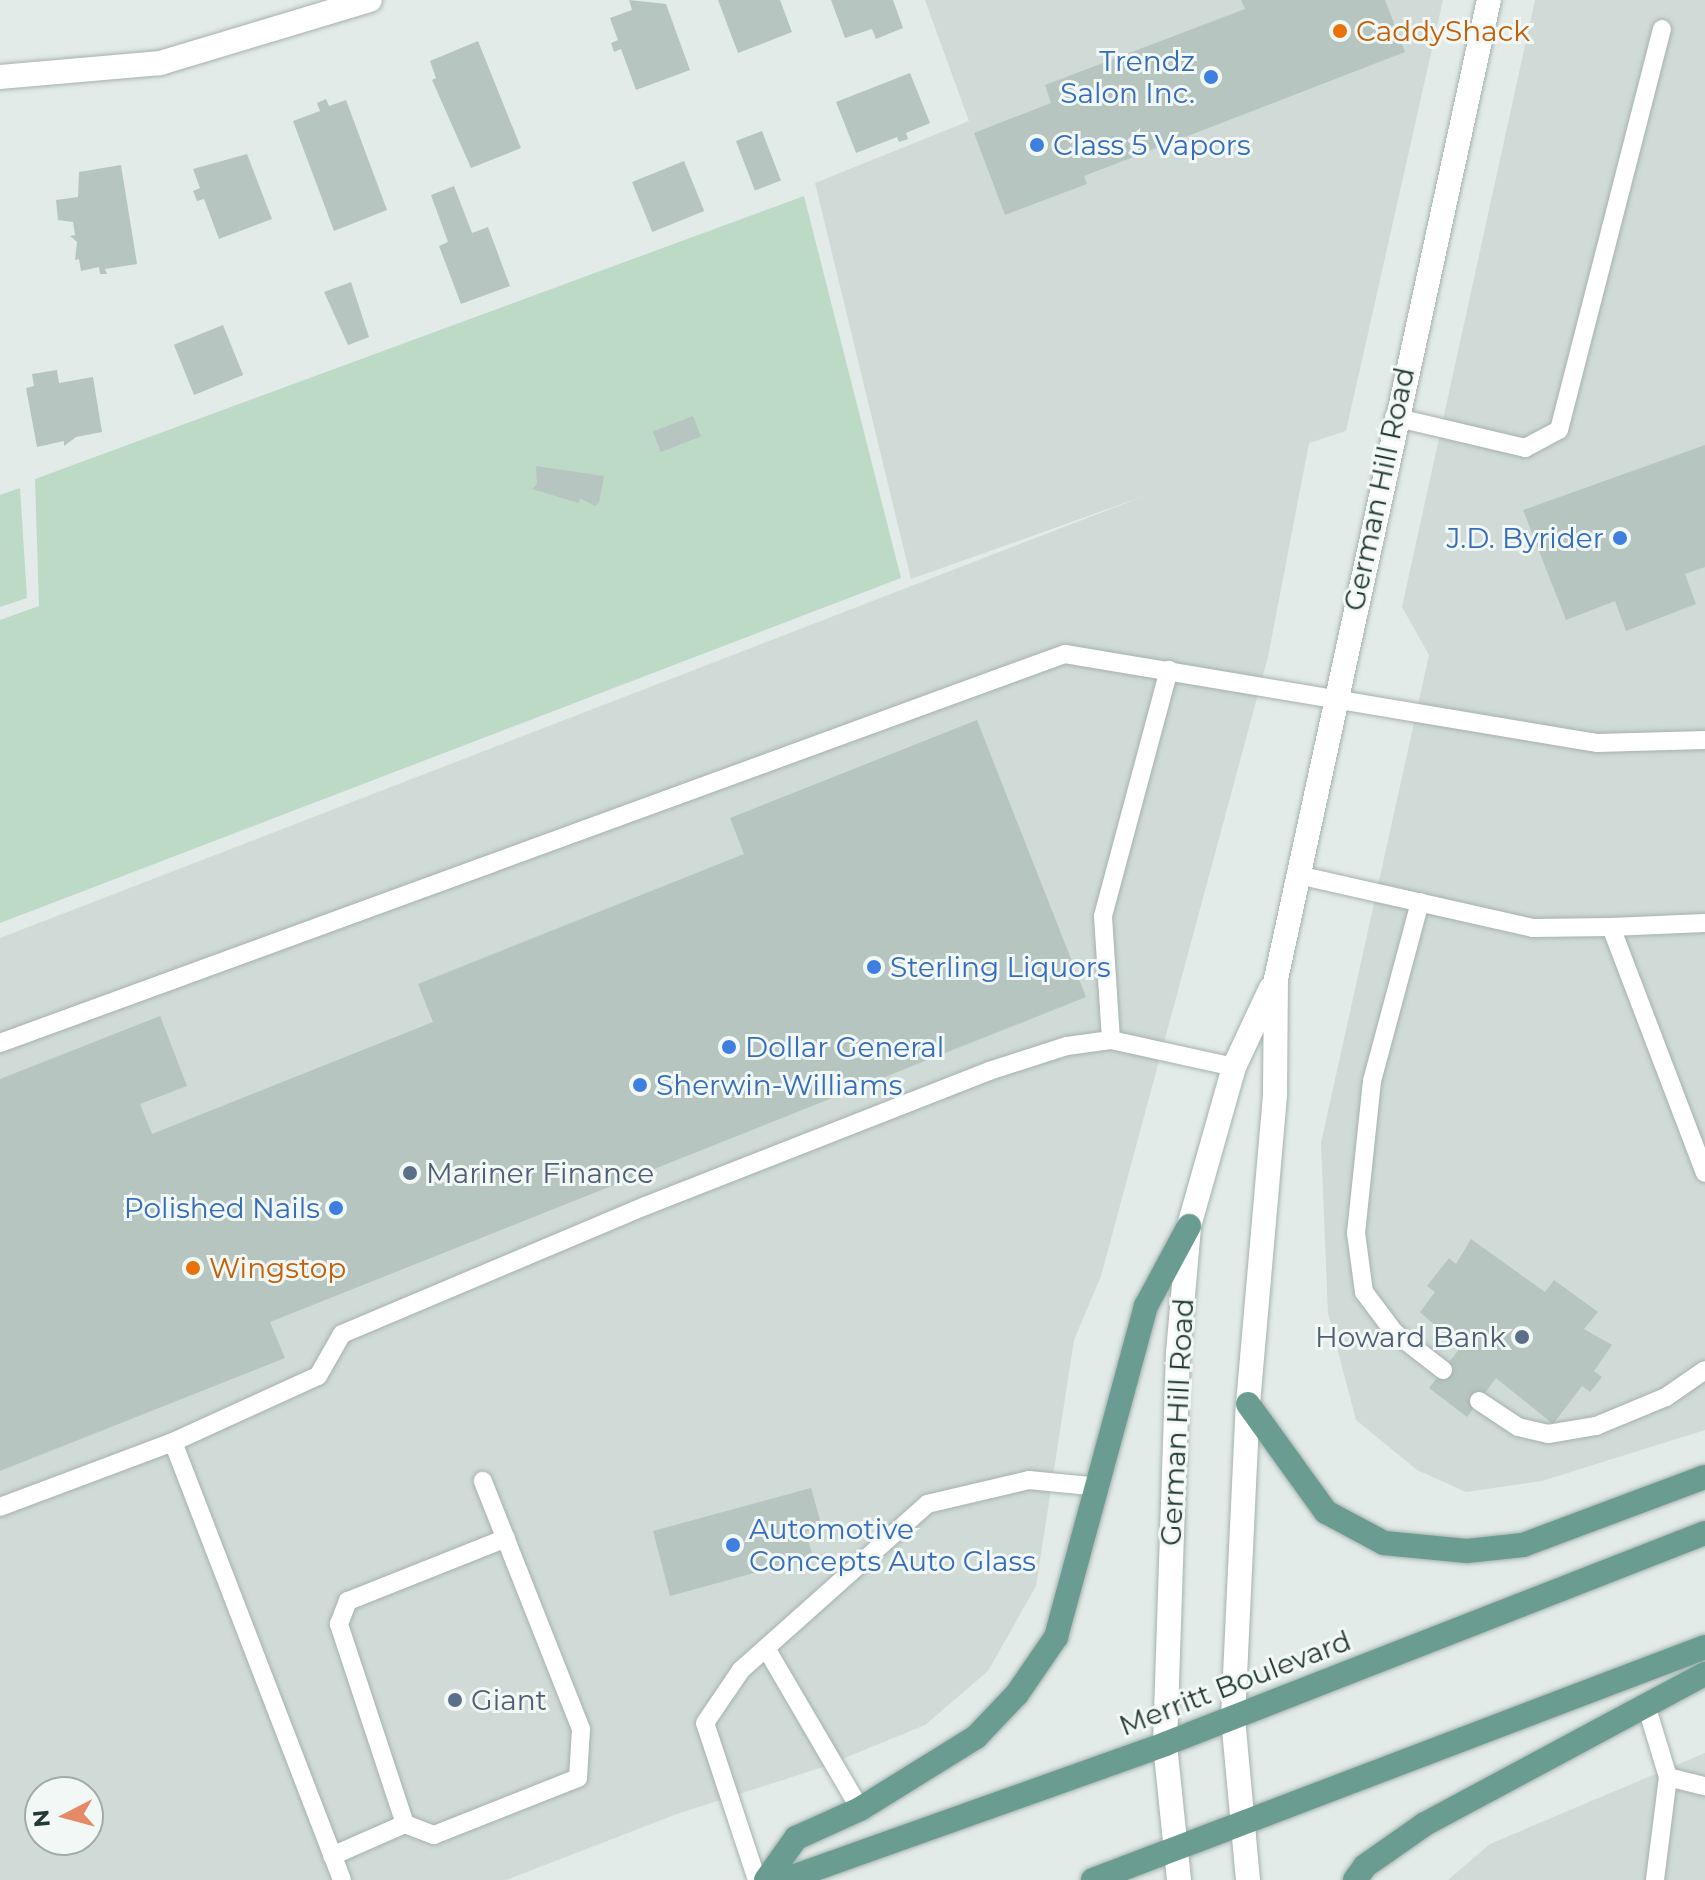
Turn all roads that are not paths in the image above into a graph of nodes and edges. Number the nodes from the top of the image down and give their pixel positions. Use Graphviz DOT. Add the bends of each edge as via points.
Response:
graph roads {
  1 [pos="370,0"];
  2 [pos="1489,0"];
  3 [pos="1662,29"];
  4 [pos="0,77"];
  5 [pos="1394,417"];
  6 [pos="1169,670"];
  7 [pos="1335,698"];
  8 [pos="1705,740"];
  9 [pos="1298,875"];
  10 [pos="1420,902"];
  11 [pos="1705,923"];
  12 [pos="1611,927"];
  13 [pos="1276,979"];
  14 [pos="1111,1040"];
  15 [pos="0,1043"];
  16 [pos="1234,1067"];
  17 [pos="1705,1173"];
  18 [pos="1189,1226"];
  19 [pos="1443,1370"];
  20 [pos="1705,1370"];
  21 [pos="1479,1401"];
  22 [pos="1248,1404"];
  23 [pos="173,1442"];
  24 [pos="1705,1477"];
  25 [pos="483,1481"];
  26 [pos="1100,1487"];
  27 [pos="0,1507"];
  28 [pos="1705,1533"];
  29 [pos="506,1538"];
  30 [pos="1705,1647"];
  31 [pos="766,1648"];
  32 [pos="1705,1674"];
  33 [pos="1647,1708"];
  34 [pos="1233,1718"];
  35 [pos="1165,1744"];
  36 [pos="1668,1777"];
  37 [pos="1705,1786"];
  38 [pos="860,1809"];
  39 [pos="405,1824"];
  40 [pos="1240,1824"];
  41 [pos="1173,1850"];
  42 [pos="332,1856"];
  43 [pos="342,1880"];
  44 [pos="757,1880"];
  45 [pos="766,1880"];
  46 [pos="784,1880"];
  47 [pos="1093,1880"];
  48 [pos="1179,1880"];
  49 [pos="1248,1880"];
  50 [pos="1355,1880"];
  51 [pos="1655,1880"];
  1 -- 4 [label="street" via="160,63"];
  2 -- 5 [label="street, German Hill Road"];
  3 -- 5 [label="lane" via="1559,430 1525,448"];
  5 -- 7 [label="street, German Hill Road"];
  6 -- 7 [label="lane"];
  6 -- 14 [label="lane" via="1103,916"];
  6 -- 15 [label="lane" via="1065,654"];
  7 -- 8 [label="lane" via="1597,743"];
  7 -- 9 [label="street, German Hill Road"];
  9 -- 10 [label="lane"];
  9 -- 13 [label="street, German Hill Road"];
  10 -- 12 [label="lane" via="1533,928"];
  10 -- 19 [label="lane" via="1372,1081 1356,1233 1364,1292 1394,1332"];
  11 -- 12 [label="lane"];
  12 -- 17 [label="lane"];
  13 -- 16 [label="street, German Hill Road"];
  13 -- 22 [label="street, German Hill Road" via="1274,1108"];
  14 -- 16 [label="lane"];
  14 -- 23 [label="lane" via="1067,1046 989,1071 506,1263 342,1334 318,1376"];
  16 -- 18 [label="street, German Hill Road"];
  18 -- 26 [label="main road" via="1146,1306"];
  18 -- 35 [label="street, German Hill Road" via="1178,1353"];
  20 -- 21 [label="lane" via="1666,1397 1610,1420 1548,1434 1518,1427"];
  22 -- 24 [label="main road" via="1326,1512 1384,1543 1467,1551 1523,1545"];
  22 -- 34 [label="street, German Hill Road"];
  23 -- 27 [label="lane"];
  23 -- 42 [label="lane"];
  25 -- 29 [label="lane"];
  26 -- 31 [label="lane" via="1029,1480 927,1504"];
  26 -- 38 [label="main road" via="1056,1637 1017,1694 976,1737"];
  28 -- 34 [label="main road, Merritt Boulevard"];
  29 -- 39 [label="lane" via="348,1601 339,1624"];
  29 -- 39 [label="lane" via="581,1729 578,1778 434,1835"];
  30 -- 40 [label="main road"];
  31 -- 38 [label="lane"];
  31 -- 44 [label="lane" via="741,1670 705,1723"];
  32 -- 33 [label="main road"];
  33 -- 36 [label="lane"];
  33 -- 50 [label="main road" via="1425,1824 1365,1866"];
  34 -- 35 [label="main road, Merritt Boulevard"];
  34 -- 40 [label="street, German Hill Road"];
  35 -- 41 [label="street, German Hill Road"];
  35 -- 46 [label="main road, Merritt Boulevard"];
  36 -- 37 [label="lane"];
  36 -- 51 [label="lane"];
  38 -- 45 [label="main road" via="796,1838"];
  39 -- 42 [label="lane"];
  40 -- 41 [label="main road"];
  40 -- 49 [label="street, German Hill Road"];
  41 -- 47 [label="main road"];
  41 -- 48 [label="street, German Hill Road"];
  42 -- 43 [label="lane"];
}
